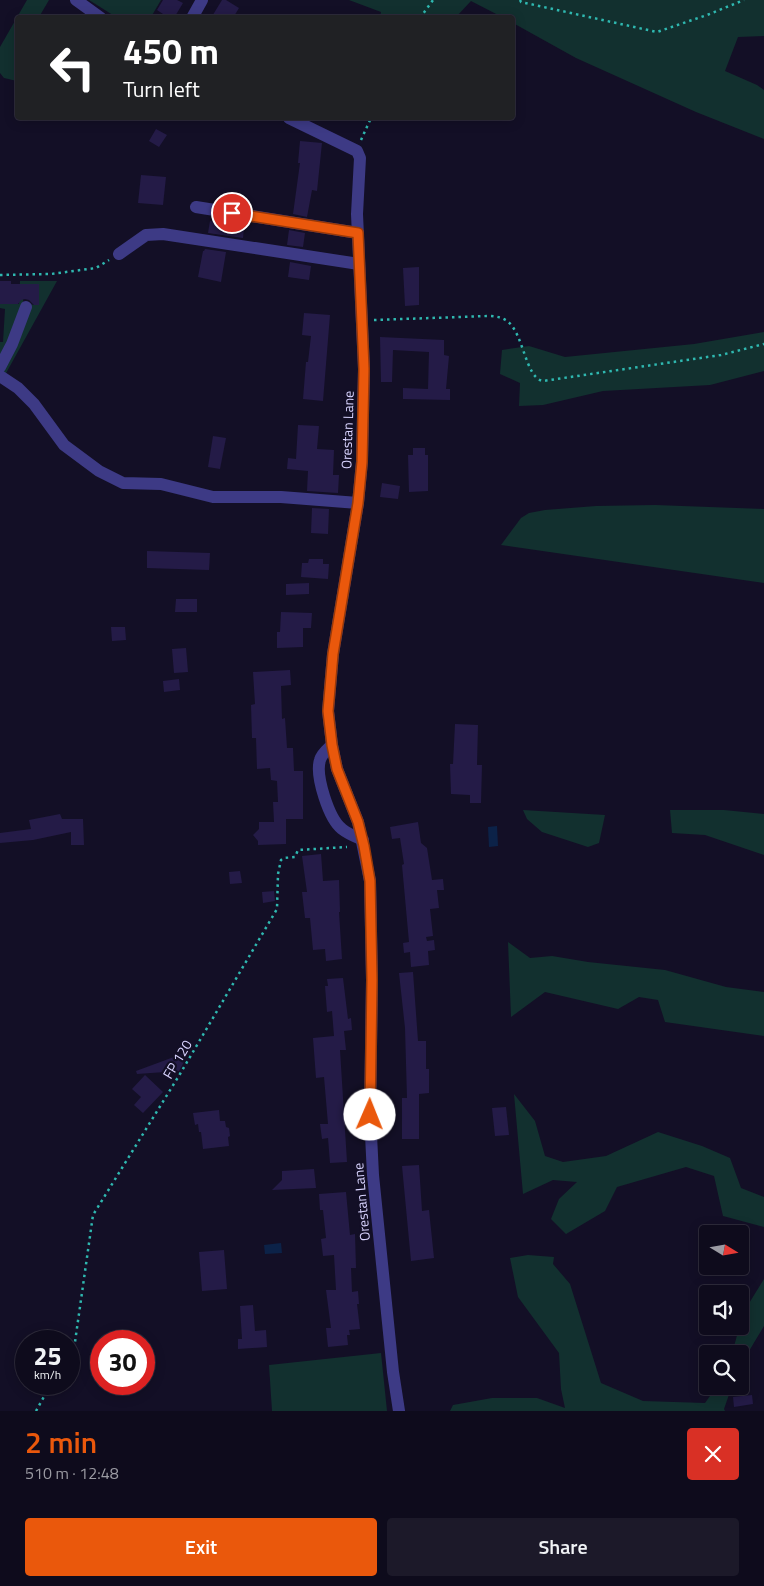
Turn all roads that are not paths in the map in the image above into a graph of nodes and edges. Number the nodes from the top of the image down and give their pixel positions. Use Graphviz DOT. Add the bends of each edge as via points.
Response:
graph roads {
  1 [pos="76,0"];
  2 [pos="202,0"];
  3 [pos="97,15"];
  4 [pos="194,15"];
  5 [pos="293,120"];
  6 [pos="196,207"];
  7 [pos="358,233"];
  8 [pos="118,254"];
  9 [pos="359,264"];
  10 [pos="26,306"];
  11 [pos="0,367"];
  12 [pos="0,376"];
  13 [pos="358,503"];
  14 [pos="332,745"];
  15 [pos="363,843"];
  16 [pos="399,1411"];
  1 -- 3 [label="street"];
  2 -- 4 [label="street"];
  5 -- 7 [label="street, Orestan Lane" via="357,151 360,158"];
  6 -- 7 [label="street"];
  7 -- 9 [label="street, Orestan Lane"];
  8 -- 9 [label="street" via="146,236 163,234"];
  9 -- 13 [label="street, Orestan Lane" via="364,416"];
  10 -- 11 [label="street"];
  12 -- 13 [label="street" via="34,404 64,444 94,467 123,483 161,484 213,497"];
  13 -- 14 [label="street, Orestan Lane" via="330,682 328,711"];
  14 -- 15 [label="street, Orestan Lane"];
  14 -- 15 [label="street" via="324,753 319,768 326,801 342,829"];
  15 -- 16 [label="street, Orestan Lane" via="371,897 370,1115 373,1175"];
}
